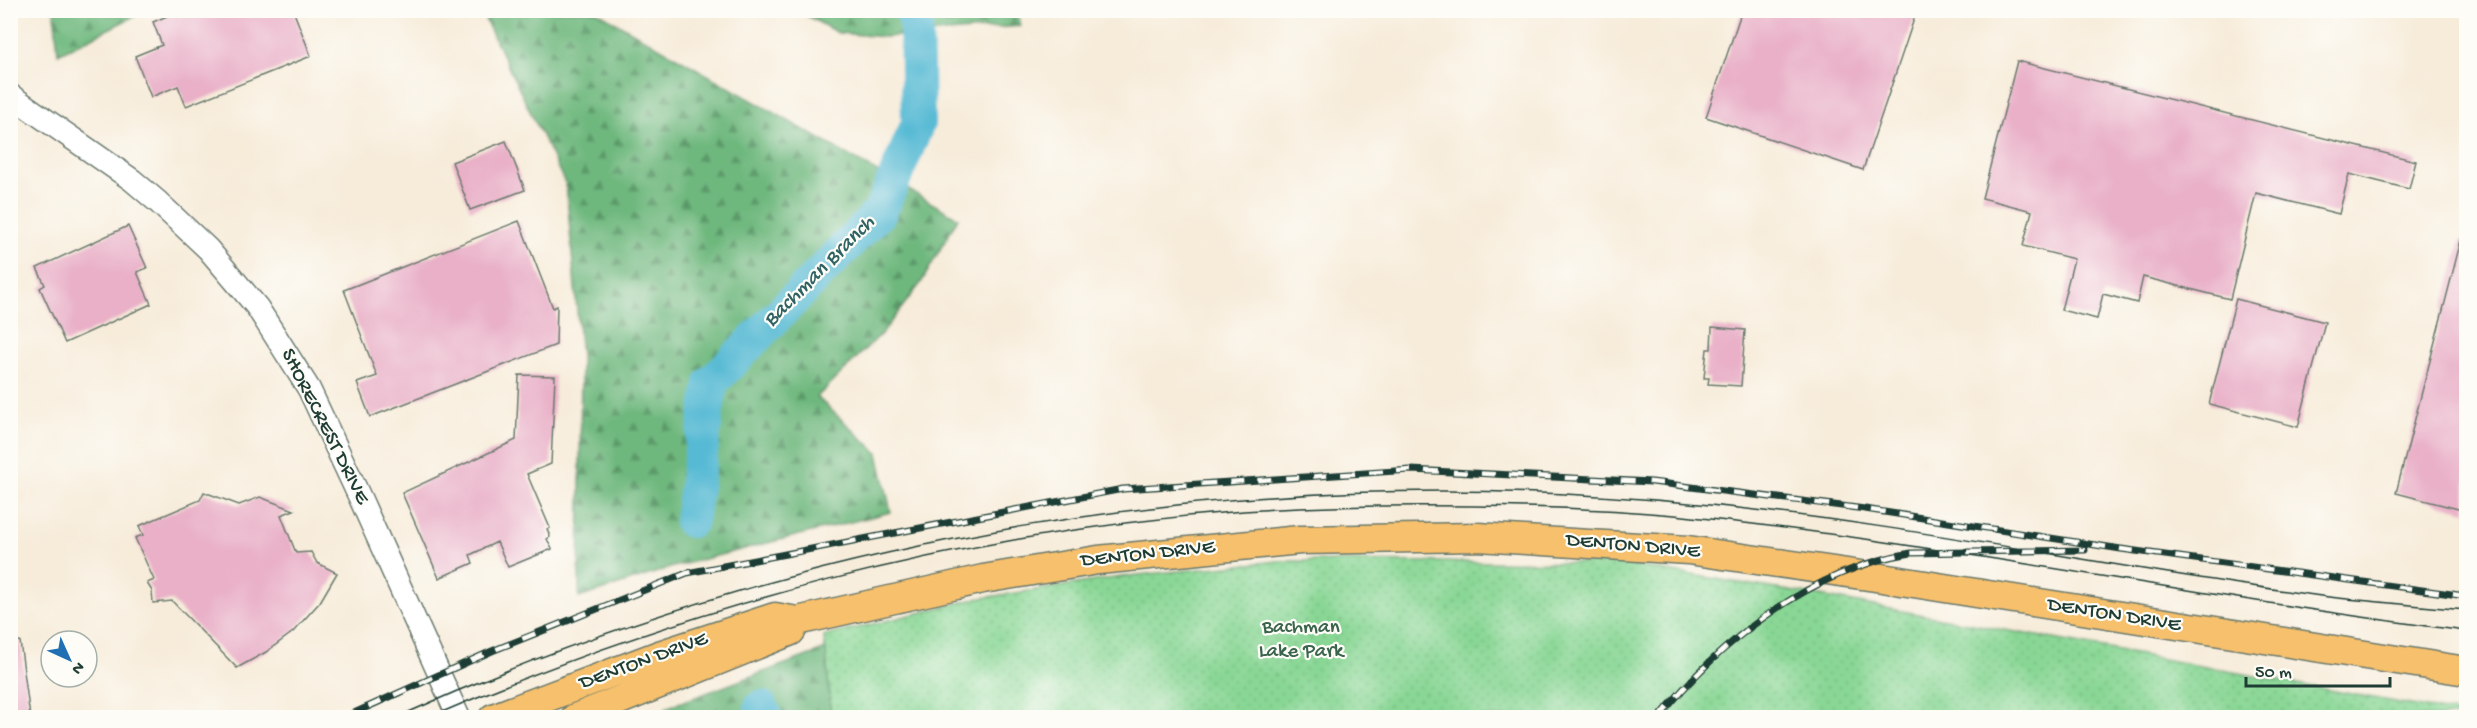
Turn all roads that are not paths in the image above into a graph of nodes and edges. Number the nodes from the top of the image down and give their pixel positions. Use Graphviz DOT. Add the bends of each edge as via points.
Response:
graph roads {
  1 [pos="10,95"];
  2 [pos="797,621"];
  3 [pos="2466,672"];
  4 [pos="459,717"];
  5 [pos="493,717"];
  6 [pos="575,717"];
  1 -- 4 [label="street, SHORECREST DRIVE" via="158,202 208,249 257,307 309,389"];
  2 -- 3 [label="main road, DENTON DRIVE" via="1026,572 1144,555 1300,540 1500,538 1688,550"];
  2 -- 5 [label="main road, DENTON DRIVE" via="775,617 658,655"];
  2 -- 6 [label="main road, DENTON DRIVE" via="791,631"];
}
